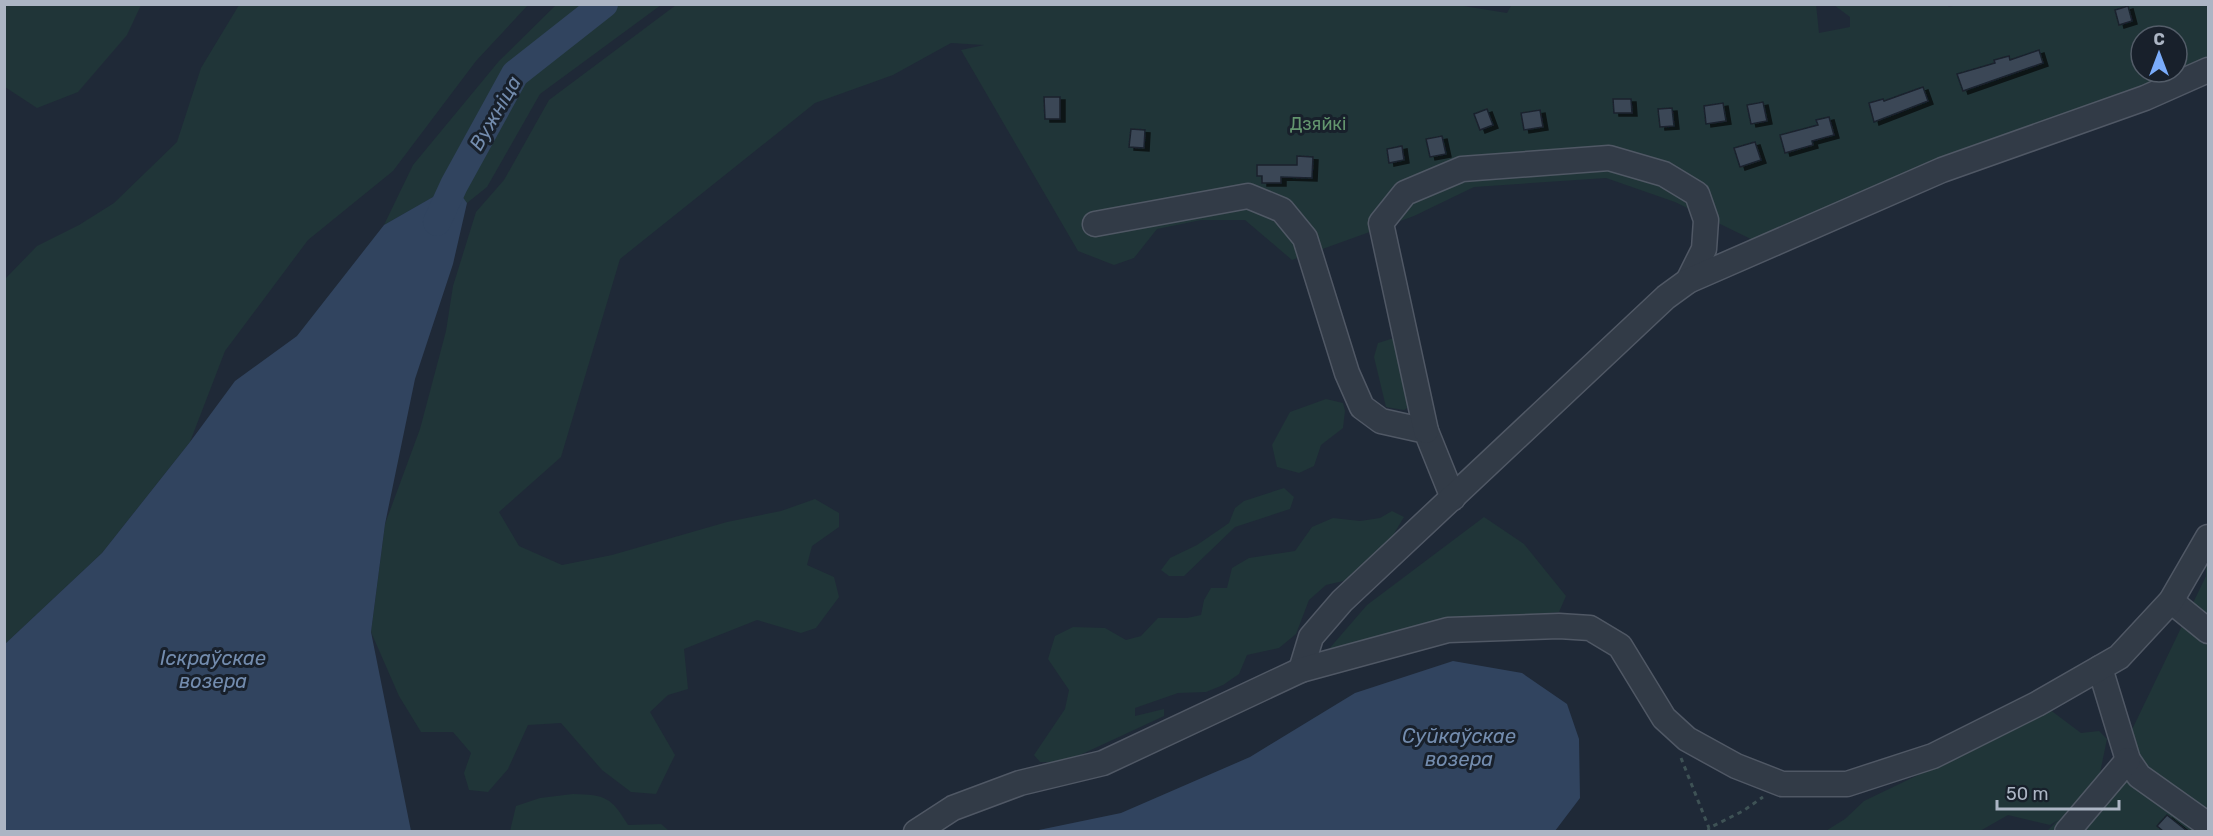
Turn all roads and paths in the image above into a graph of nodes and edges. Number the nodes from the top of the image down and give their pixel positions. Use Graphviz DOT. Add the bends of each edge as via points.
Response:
graph roads {
  1 [pos="2207,72"];
  2 [pos="1095,224"];
  3 [pos="1688,281"];
  4 [pos="1426,431"];
  5 [pos="1453,498"];
  6 [pos="2208,537"];
  7 [pos="2171,602"];
  8 [pos="2208,631"];
  9 [pos="2100,668"];
  10 [pos="1301,670"];
  11 [pos="1680,757"];
  12 [pos="2128,760"];
  13 [pos="1782,784"];
  14 [pos="2208,825"];
  15 [pos="1709,830"];
  16 [pos="916,831"];
  17 [pos="2067,831"];
  1 -- 3 [label="street" via="1942,170"];
  2 -- 4 [label="street" via="1248,196 1282,210 1305,238 1347,373 1362,407 1381,422"];
  3 -- 4 [label="street" via="1704,249 1706,220 1697,194 1664,174 1609,158 1536,163 1462,169 1405,193 1381,223"];
  3 -- 5 [label="street" via="1666,297"];
  4 -- 5 [label="street"];
  5 -- 10 [label="street" via="1342,601 1311,637"];
  6 -- 7 [label="street"];
  7 -- 8 [label="street"];
  7 -- 9 [label="street" via="2119,657"];
  9 -- 12 [label="street"];
  9 -- 13 [label="street" via="1933,756 1847,784"];
  10 -- 13 [label="street" via="1448,630 1590,628 1620,646 1664,718 1687,739 1736,766"];
  10 -- 16 [label="street" via="1103,763 1009,787 953,808"];
  11 -- 15 [label="path"];
  12 -- 14 [label="street" via="2139,776"];
  12 -- 17 [label="street"];
  13 -- 15 [label="path"];
}
